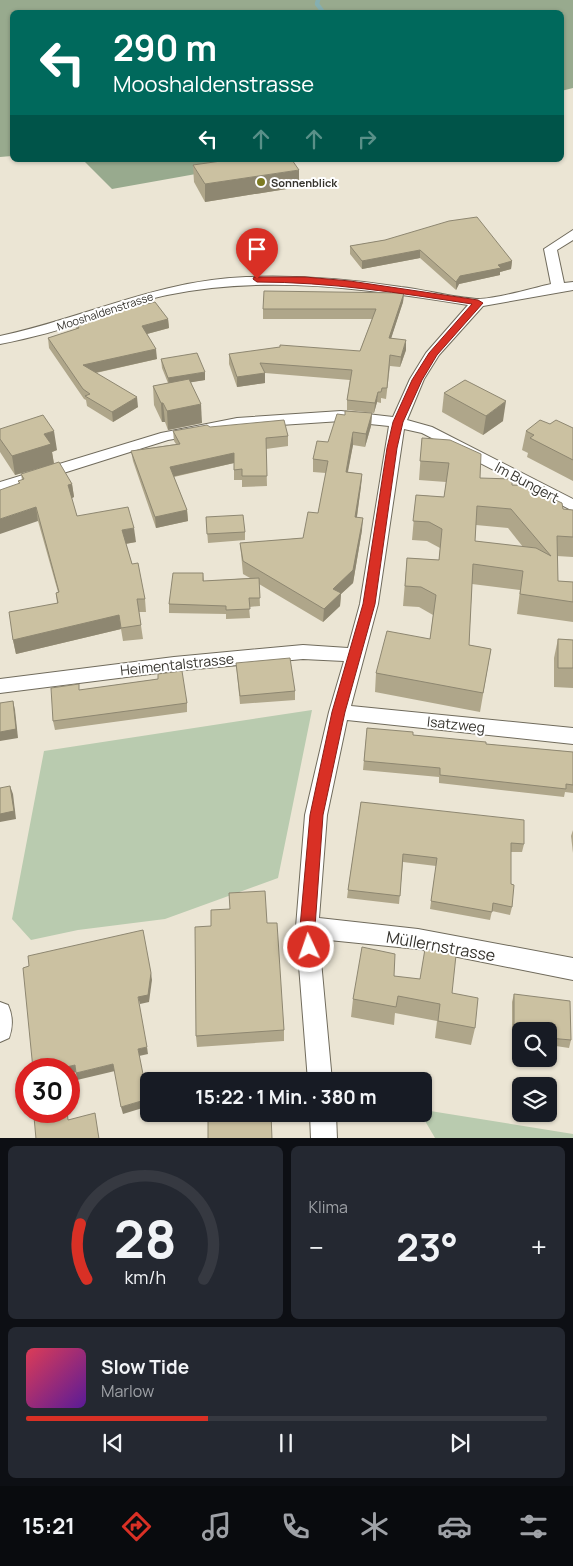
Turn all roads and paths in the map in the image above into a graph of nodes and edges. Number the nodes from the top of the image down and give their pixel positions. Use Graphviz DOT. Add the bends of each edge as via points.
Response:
graph roads {
  1 [pos="573,234"];
  2 [pos="565,286"];
  3 [pos="478,303"];
  4 [pos="0,340"];
  5 [pos="398,422"];
  6 [pos="0,488"];
  7 [pos="573,506"];
  8 [pos="354,655"];
  9 [pos="0,686"];
  10 [pos="338,712"];
  11 [pos="573,736"];
  12 [pos="308,927"];
  13 [pos="573,969"];
  14 [pos="0,1013"];
  15 [pos="0,1030"];
  16 [pos="319,1072"];
  17 [pos="323,1122"];
  18 [pos="324,1138"];
  1 -- 2 [label="street" via="550,249"];
  2 -- 3 [label="street"];
  3 -- 4 [label="street, Mooshaldenstrasse" via="350,283 257,279 167,291 65,324"];
  3 -- 5 [label="street" via="433,353"];
  5 -- 6 [label="street, Im Bungert" via="341,416 237,423 166,436"];
  5 -- 7 [label="street, Im Bungert" via="427,430"];
  5 -- 8 [label="street" via="369,604"];
  8 -- 9 [label="street, Heimentalstrasse" via="303,652"];
  8 -- 10 [label="street"];
  10 -- 11 [label="street, Isatzweg"];
  10 -- 12 [label="street" via="316,815"];
  12 -- 13 [label="street, Müllernstrasse" via="418,939"];
  12 -- 16 [label="street"];
  14 -- 15 [label="street"];
  17 -- 18 [label="street"];
}
